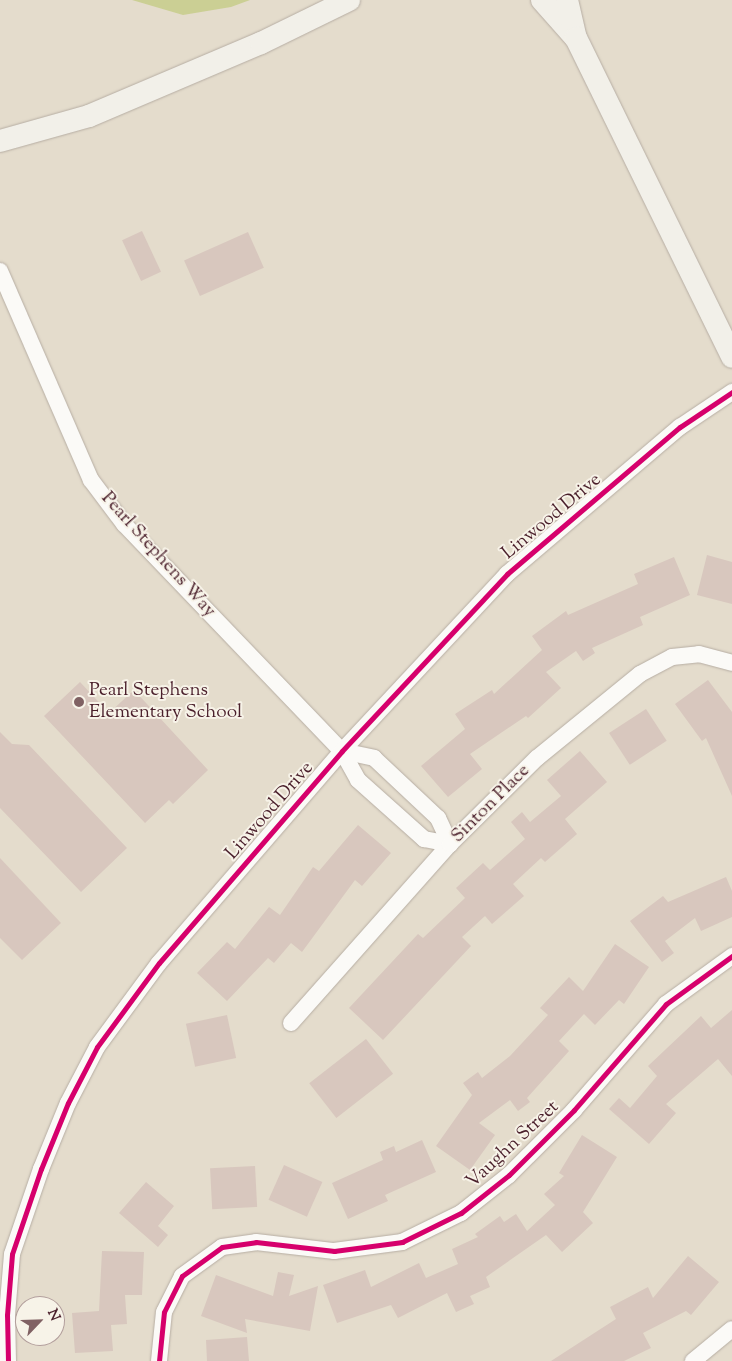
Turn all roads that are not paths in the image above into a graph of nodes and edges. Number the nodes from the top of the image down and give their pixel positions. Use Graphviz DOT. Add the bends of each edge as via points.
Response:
graph roads {
  1 [pos="349,0"];
  2 [pos="542,0"];
  3 [pos="567,0"];
  4 [pos="576,38"];
  5 [pos="0,141"];
  6 [pos="0,271"];
  7 [pos="732,357"];
  8 [pos="732,392"];
  9 [pos="732,664"];
  10 [pos="342,751"];
  11 [pos="450,844"];
  12 [pos="732,956"];
  13 [pos="291,1023"];
  14 [pos="732,1329"];
  15 [pos="8,1361"];
  16 [pos="159,1361"];
  17 [pos="693,1361"];
  1 -- 5 [label="street" via="261,43 89,116"];
  2 -- 4 [label="street"];
  3 -- 4 [label="street"];
  4 -- 7 [label="street"];
  6 -- 10 [label="street, Pearl Stephens Way" via="91,480 124,524"];
  8 -- 10 [label="street, Linwood Drive" via="680,427 508,574"];
  9 -- 11 [label="street, Sinton Place" via="699,654 672,657 640,674 537,758"];
  10 -- 11 [label="street, Pearl Stephens Way" via="358,780 424,838"];
  10 -- 11 [label="street" via="374,758 438,818"];
  10 -- 15 [label="street, Linwood Drive" via="159,963 97,1047 61,1119 12,1254 7,1315"];
  11 -- 13 [label="street, Sinton Place"];
  12 -- 16 [label="street, Vaughn Street" via="666,1004 567,1116 509,1175 461,1213 402,1242 334,1251 256,1242 222,1247 182,1276 164,1312"];
  14 -- 17 [label="street"];
}
